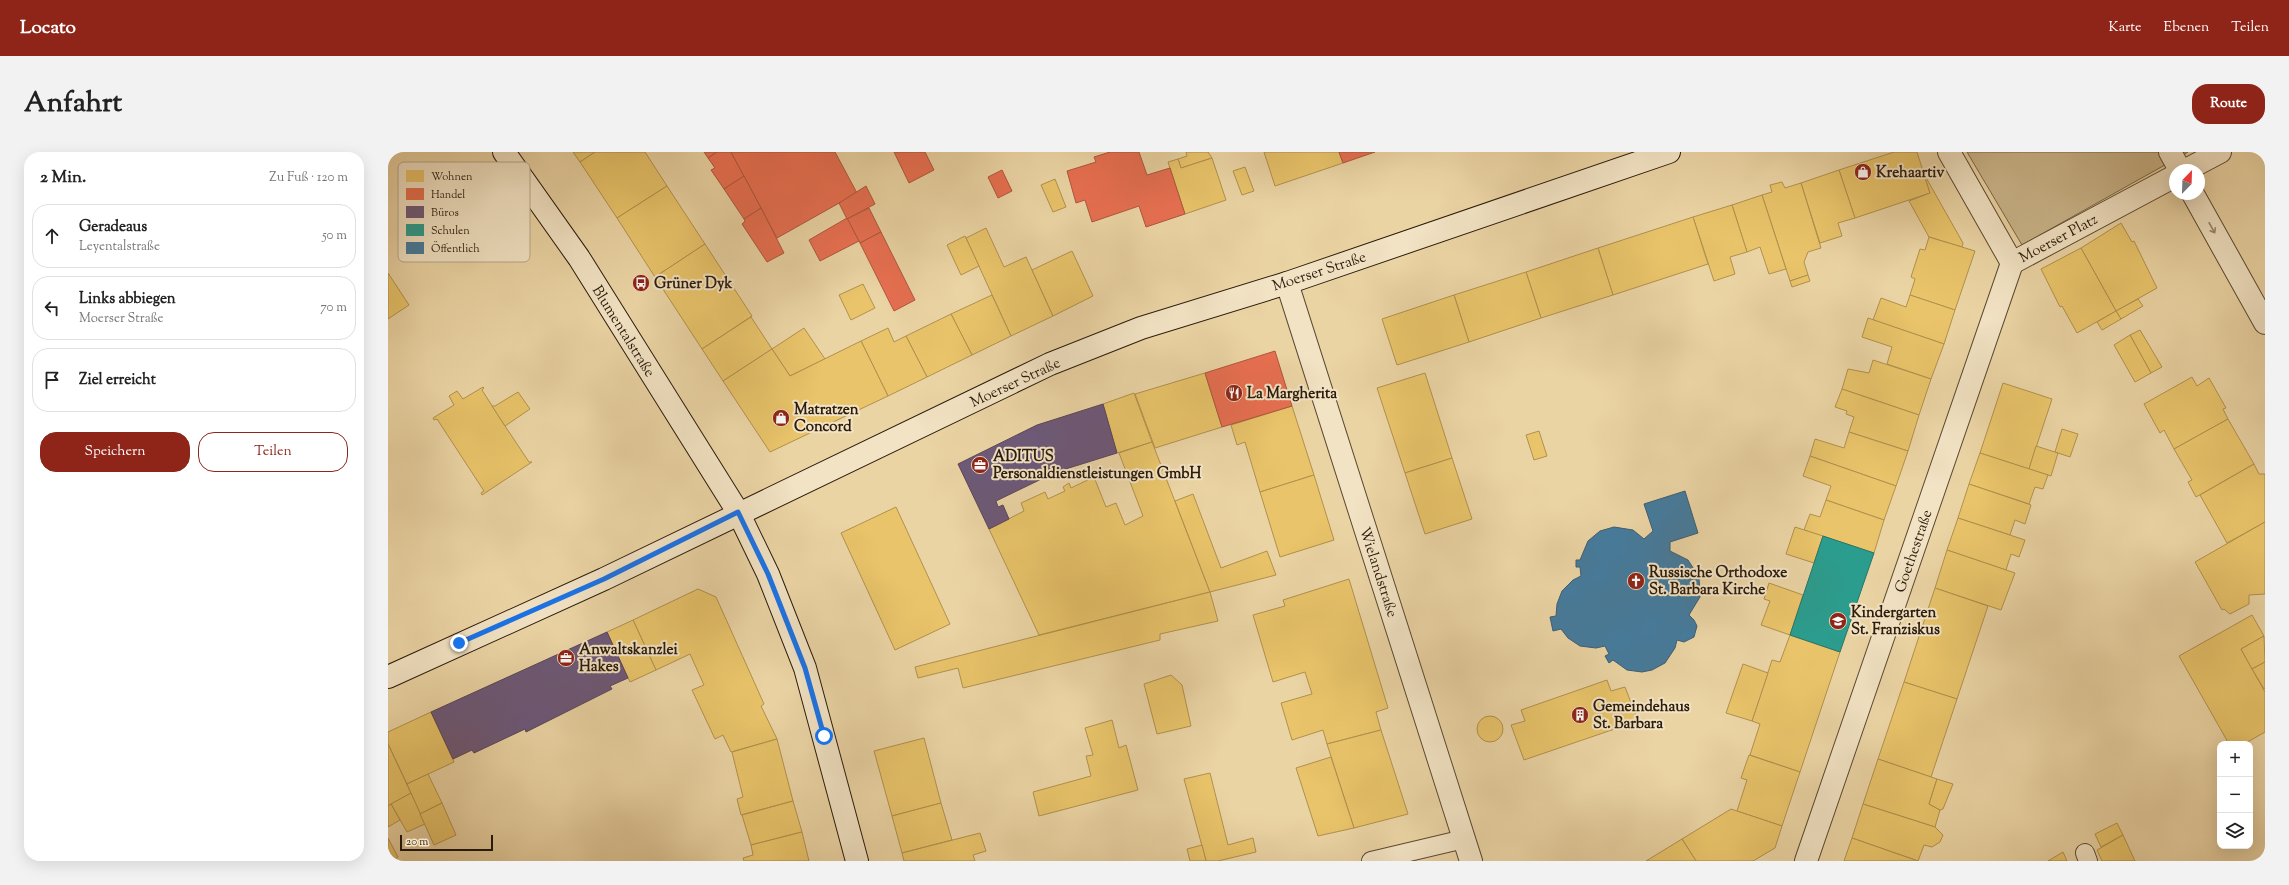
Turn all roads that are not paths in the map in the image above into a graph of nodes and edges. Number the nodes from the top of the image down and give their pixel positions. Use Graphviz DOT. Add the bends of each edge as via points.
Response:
graph roads {
  1 [pos="504,152"];
  2 [pos="1669,152"];
  3 [pos="1949,152"];
  4 [pos="2170,152"];
  5 [pos="2220,152"];
  6 [pos="511,162"];
  7 [pos="2177,164"];
  8 [pos="2197,164"];
  9 [pos="2169,179"];
  10 [pos="530,189"];
  11 [pos="2196,200"];
  12 [pos="2012,263"];
  13 [pos="1287,283"];
  14 [pos="2265,323"];
  15 [pos="738,512"];
  16 [pos="388,676"];
  17 [pos="1464,839"];
  18 [pos="857,861"];
  19 [pos="1371,861"];
  20 [pos="1471,861"];
  21 [pos="1806,861"];
  1 -- 6 [label="street, Blumentalstraße"];
  2 -- 13 [label="street, Moerser Straße"];
  3 -- 12 [label="street, Moerser Platz"];
  4 -- 7 [label="street"];
  5 -- 8 [label="street"];
  9 -- 12 [label="street, Moerser Platz"];
  10 -- 15 [label="street, Blumentalstraße" via="579,258"];
  11 -- 14 [label="street, one-way"];
  12 -- 21 [label="street, Goethestraße"];
  13 -- 15 [label="street, Moerser Straße" via="1141,328 1050,364"];
  13 -- 17 [label="street, Wielandstraße"];
  15 -- 16 [label="street, Moerser Straße" via="604,579"];
  15 -- 18 [label="street, Blumentalstraße" via="768,574 805,668"];
  17 -- 19 [label="lane"];
  17 -- 20 [label="street, Wielandstraße"];
}
